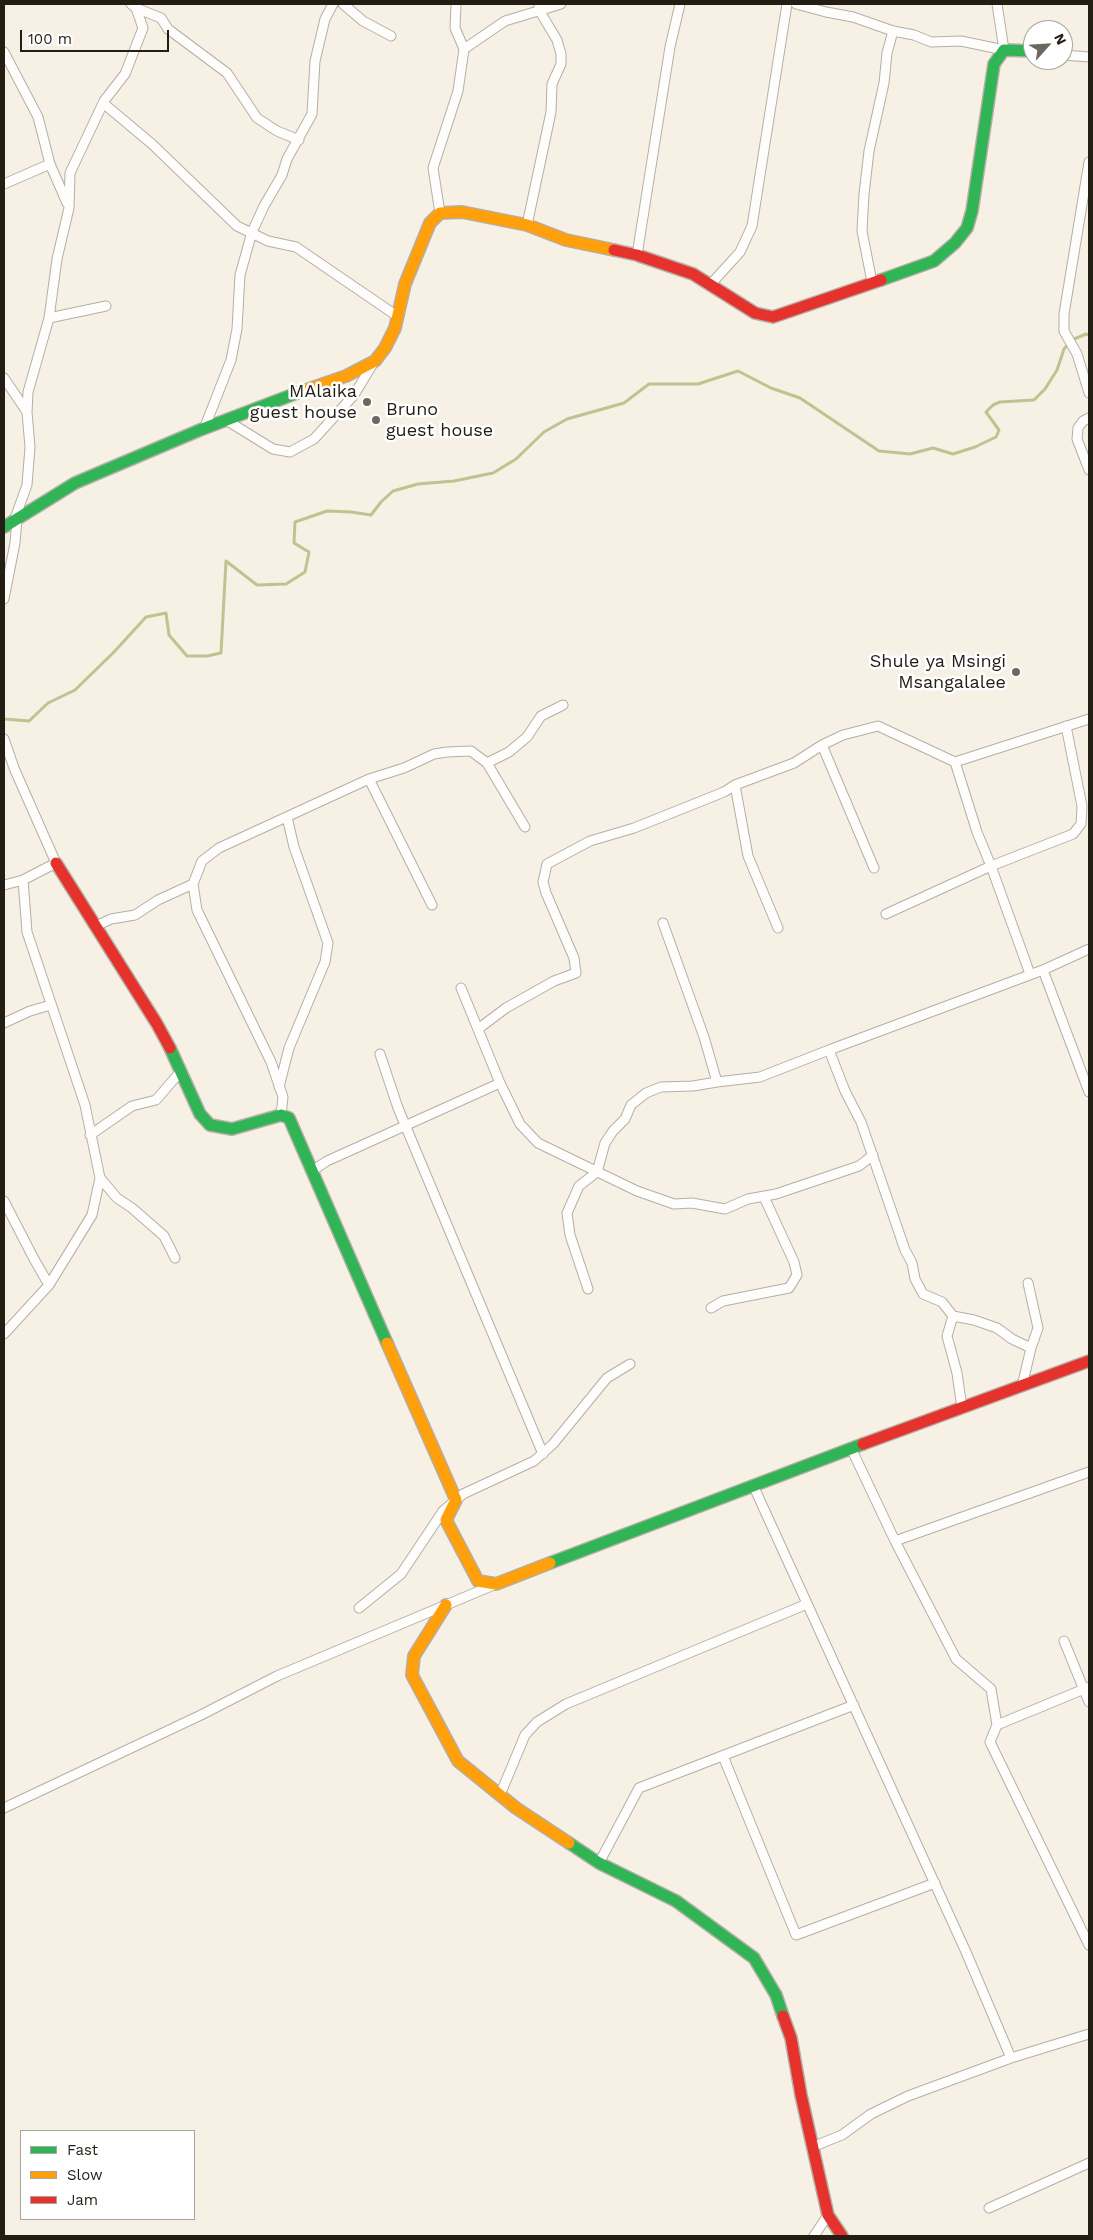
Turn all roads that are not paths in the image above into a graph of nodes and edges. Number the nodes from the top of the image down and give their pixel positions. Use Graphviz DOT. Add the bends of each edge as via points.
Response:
graph roads {
  1 [pos="333,4"];
  2 [pos="343,4"];
  3 [pos="456,4"];
  4 [pos="561,4"];
  5 [pos="680,4"];
  6 [pos="787,4"];
  7 [pos="796,4"];
  8 [pos="997,4"];
  9 [pos="134,6"];
  10 [pos="539,7"];
  11 [pos="893,31"];
  12 [pos="391,36"];
  13 [pos="464,49"];
  14 [pos="1004,50"];
  15 [pos="1023,51"];
  16 [pos="4,52"];
  17 [pos="1073,56"];
  18 [pos="1089,57"];
  19 [pos="8,65"];
  20 [pos="103,103"];
  21 [pos="299,140"];
  22 [pos="1089,163"];
  23 [pos="50,164"];
  24 [pos="4,184"];
  25 [pos="69,208"];
  26 [pos="440,213"];
  27 [pos="527,226"];
  28 [pos="252,234"];
  29 [pos="636,256"];
  30 [pos="872,282"];
  31 [pos="710,285"];
  32 [pos="106,306"];
  33 [pos="397,316"];
  34 [pos="49,318"];
  35 [pos="375,361"];
  36 [pos="4,378"];
  37 [pos="1089,393"];
  38 [pos="27,412"];
  39 [pos="1089,418"];
  40 [pos="226,420"];
  41 [pos="204,429"];
  42 [pos="1089,470"];
  43 [pos="16,520"];
  44 [pos="4,527"];
  45 [pos="4,599"];
  46 [pos="563,705"];
  47 [pos="1089,719"];
  48 [pos="1066,726"];
  49 [pos="4,739"];
  50 [pos="822,745"];
  51 [pos="955,762"];
  52 [pos="487,763"];
  53 [pos="368,778"];
  54 [pos="735,785"];
  55 [pos="286,817"];
  56 [pos="525,827"];
  57 [pos="56,863"];
  58 [pos="991,866"];
  59 [pos="874,868"];
  60 [pos="23,880"];
  61 [pos="193,884"];
  62 [pos="4,885"];
  63 [pos="432,905"];
  64 [pos="886,914"];
  65 [pos="664,923"];
  66 [pos="96,926"];
  67 [pos="778,928"];
  68 [pos="1089,949"];
  69 [pos="1043,970"];
  70 [pos="1030,974"];
  71 [pos="461,988"];
  72 [pos="51,1005"];
  73 [pos="4,1023"];
  74 [pos="478,1029"];
  75 [pos="829,1050"];
  76 [pos="380,1054"];
  77 [pos="181,1071"];
  78 [pos="717,1082"];
  79 [pos="500,1083"];
  80 [pos="279,1087"];
  81 [pos="1088,1088"];
  82 [pos="281,1115"];
  83 [pos="406,1124"];
  84 [pos="90,1135"];
  85 [pos="873,1155"];
  86 [pos="312,1171"];
  87 [pos="597,1172"];
  88 [pos="100,1178"];
  89 [pos="764,1197"];
  90 [pos="4,1200"];
  91 [pos="175,1258"];
  92 [pos="1028,1283"];
  93 [pos="50,1285"];
  94 [pos="588,1289"];
  95 [pos="711,1308"];
  96 [pos="953,1316"];
  97 [pos="4,1334"];
  98 [pos="1031,1348"];
  99 [pos="1089,1361"];
  100 [pos="630,1364"];
  101 [pos="1022,1386"];
  102 [pos="962,1408"];
  103 [pos="851,1448"];
  104 [pos="543,1454"];
  105 [pos="1089,1472"];
  106 [pos="753,1485"];
  107 [pos="456,1500"];
  108 [pos="895,1541"];
  109 [pos="496,1584"];
  110 [pos="807,1604"];
  111 [pos="446,1605"];
  112 [pos="359,1608"];
  113 [pos="1064,1641"];
  114 [pos="1087,1688"];
  115 [pos="1089,1702"];
  116 [pos="854,1705"];
  117 [pos="997,1725"];
  118 [pos="723,1756"];
  119 [pos="500,1795"];
  120 [pos="4,1808"];
  121 [pos="599,1863"];
  122 [pos="935,1883"];
  123 [pos="1089,1945"];
  124 [pos="1089,2034"];
  125 [pos="1011,2058"];
  126 [pos="812,2147"];
  127 [pos="1089,2163"];
  128 [pos="989,2208"];
  129 [pos="828,2215"];
  130 [pos="814,2236"];
  131 [pos="842,2236"];
  1 -- 21 [label="street" via="325,18 315,61 312,114"];
  2 -- 12 [label="street"];
  3 -- 13 [label="street" via="455,28"];
  4 -- 10 [label="street"];
  5 -- 29 [label="street"];
  6 -- 31 [label="street" via="752,226 740,252"];
  7 -- 11 [label="street" via="853,17"];
  8 -- 14 [label="street"];
  9 -- 20 [label="street" via="143,28 125,74"];
  9 -- 21 [label="street" via="161,18 168,29 228,73 257,118"];
  10 -- 13 [label="street" via="505,21"];
  10 -- 27 [label="street" via="557,40 561,64 552,84 550,112"];
  11 -- 14 [label="street" via="931,42 961,41"];
  11 -- 30 [label="street" via="864,194 862,231"];
  13 -- 26 [label="street" via="458,91 433,168"];
  14 -- 15 [label="street"];
  14 -- 30 [label="street" via="994,64 972,211 966,228 955,243 934,260"];
  16 -- 19 [label="street"];
  17 -- 18 [label="street"];
  19 -- 23 [label="street" via="38,118"];
  20 -- 25 [label="street" via="70,173"];
  20 -- 28 [label="street" via="152,144 237,226"];
  21 -- 28 [label="street"];
  22 -- 37 [label="street" via="1064,314 1064,331 1074,348"];
  23 -- 24 [label="street"];
  23 -- 25 [label="street"];
  25 -- 34 [label="street" via="57,259"];
  26 -- 27 [label="street" via="462,212"];
  26 -- 33 [label="street" via="430,223 417,254"];
  27 -- 29 [label="street" via="566,240"];
  28 -- 33 [label="street" via="296,247"];
  28 -- 41 [label="street" via="240,275 237,328 231,360"];
  29 -- 31 [label="street" via="693,274"];
  30 -- 31 [label="street" via="773,317 755,313"];
  32 -- 34 [label="street"];
  33 -- 35 [label="street" via="385,348"];
  34 -- 38 [label="street" via="32,377"];
  35 -- 40 [label="street" via="346,376"];
  35 -- 40 [label="street" via="354,395 314,439 290,452 274,449"];
  36 -- 38 [label="street"];
  38 -- 43 [label="street" via="30,447 27,485"];
  39 -- 42 [label="street" via="1078,428 1077,440"];
  40 -- 41 [label="street"];
  41 -- 43 [label="street" via="75,483"];
  43 -- 44 [label="street"];
  43 -- 45 [label="street"];
  46 -- 52 [label="street" via="542,716 527,737 509,752"];
  47 -- 48 [label="street"];
  48 -- 51 [label="street"];
  48 -- 58 [label="street" via="1082,806 1081,824 1073,834"];
  49 -- 57 [label="street"];
  50 -- 51 [label="street" via="843,734 878,726"];
  50 -- 54 [label="street" via="794,763"];
  50 -- 59 [label="street"];
  51 -- 58 [label="street"];
  52 -- 53 [label="street" via="471,751 447,752"];
  52 -- 56 [label="street"];
  53 -- 55 [label="street"];
  53 -- 63 [label="street"];
  54 -- 67 [label="street" via="748,856"];
  54 -- 74 [label="street" via="643,825 590,841 547,864 543,882 574,958 576,973 554,981 506,1008"];
  55 -- 61 [label="street" via="219,848 202,861"];
  55 -- 80 [label="street" via="328,944 325,962 289,1048"];
  57 -- 60 [label="street"];
  57 -- 66 [label="street"];
  58 -- 64 [label="street"];
  58 -- 70 [label="street"];
  60 -- 62 [label="street"];
  60 -- 72 [label="street" via="27,932"];
  61 -- 66 [label="street" via="135,915 111,918"];
  61 -- 80 [label="street" via="197,910"];
  65 -- 78 [label="street"];
  66 -- 77 [label="street" via="157,1024"];
  68 -- 69 [label="street"];
  69 -- 70 [label="street"];
  69 -- 81 [label="street"];
  70 -- 75 [label="street"];
  71 -- 74 [label="street"];
  72 -- 73 [label="street"];
  72 -- 84 [label="street" via="85,1105"];
  74 -- 79 [label="street"];
  75 -- 78 [label="street" via="760,1077"];
  75 -- 85 [label="street"];
  76 -- 83 [label="street"];
  77 -- 82 [label="street" via="200,1114 210,1125 232,1129"];
  77 -- 84 [label="street" via="156,1100 132,1106"];
  78 -- 87 [label="street" via="661,1087 646,1093 631,1105 605,1143"];
  79 -- 83 [label="street"];
  79 -- 87 [label="street" via="520,1124 538,1144"];
  80 -- 82 [label="street" via="283,1097"];
  82 -- 86 [label="street" via="289,1118"];
  83 -- 86 [label="street" via="326,1161"];
  83 -- 104 [label="street"];
  84 -- 88 [label="street"];
  85 -- 89 [label="street" via="859,1166"];
  85 -- 96 [label="street" via="912,1263 915,1280 923,1294 942,1302"];
  86 -- 107 [label="street"];
  87 -- 89 [label="street" via="674,1204 692,1203 725,1209 748,1199"];
  87 -- 94 [label="street" via="579,1186 567,1214 570,1235"];
  88 -- 91 [label="street" via="117,1198 164,1236"];
  88 -- 93 [label="street" via="92,1215"];
  89 -- 95 [label="street" via="797,1275 789,1288 723,1301"];
  90 -- 93 [label="street"];
  92 -- 98 [label="street" via="1038,1328"];
  93 -- 97 [label="street"];
  96 -- 98 [label="street" via="997,1328"];
  96 -- 102 [label="street" via="946,1336 957,1373"];
  98 -- 101 [label="street"];
  99 -- 101 [label="street"];
  100 -- 104 [label="street" via="607,1378"];
  101 -- 102 [label="street"];
  102 -- 103 [label="street"];
  103 -- 106 [label="street"];
  103 -- 108 [label="street"];
  104 -- 107 [label="street"];
  105 -- 108 [label="street"];
  106 -- 109 [label="street"];
  106 -- 110 [label="street"];
  107 -- 109 [label="street" via="446,1520 478,1581"];
  107 -- 112 [label="street" via="443,1511 401,1574"];
  108 -- 117 [label="street" via="956,1659 990,1689"];
  109 -- 111 [label="street"];
  110 -- 116 [label="street"];
  110 -- 119 [label="street" via="566,1704 537,1722 525,1735"];
  111 -- 119 [label="street" via="414,1656 412,1676 458,1761"];
  111 -- 120 [label="street" via="277,1676 201,1716"];
  113 -- 114 [label="street"];
  114 -- 115 [label="street"];
  114 -- 117 [label="street"];
  116 -- 118 [label="street"];
  116 -- 122 [label="street"];
  117 -- 123 [label="street" via="990,1742"];
  118 -- 121 [label="street" via="639,1788"];
  118 -- 122 [label="street" via="796,1935"];
  119 -- 121 [label="street"];
  121 -- 126 [label="street" via="676,1901 754,1958 776,1996 791,2038"];
  122 -- 125 [label="street"];
  124 -- 125 [label="street"];
  125 -- 126 [label="street" via="908,2096 872,2114 842,2135"];
  126 -- 129 [label="street"];
  127 -- 128 [label="street"];
  129 -- 130 [label="street"];
  129 -- 131 [label="street"];
}
